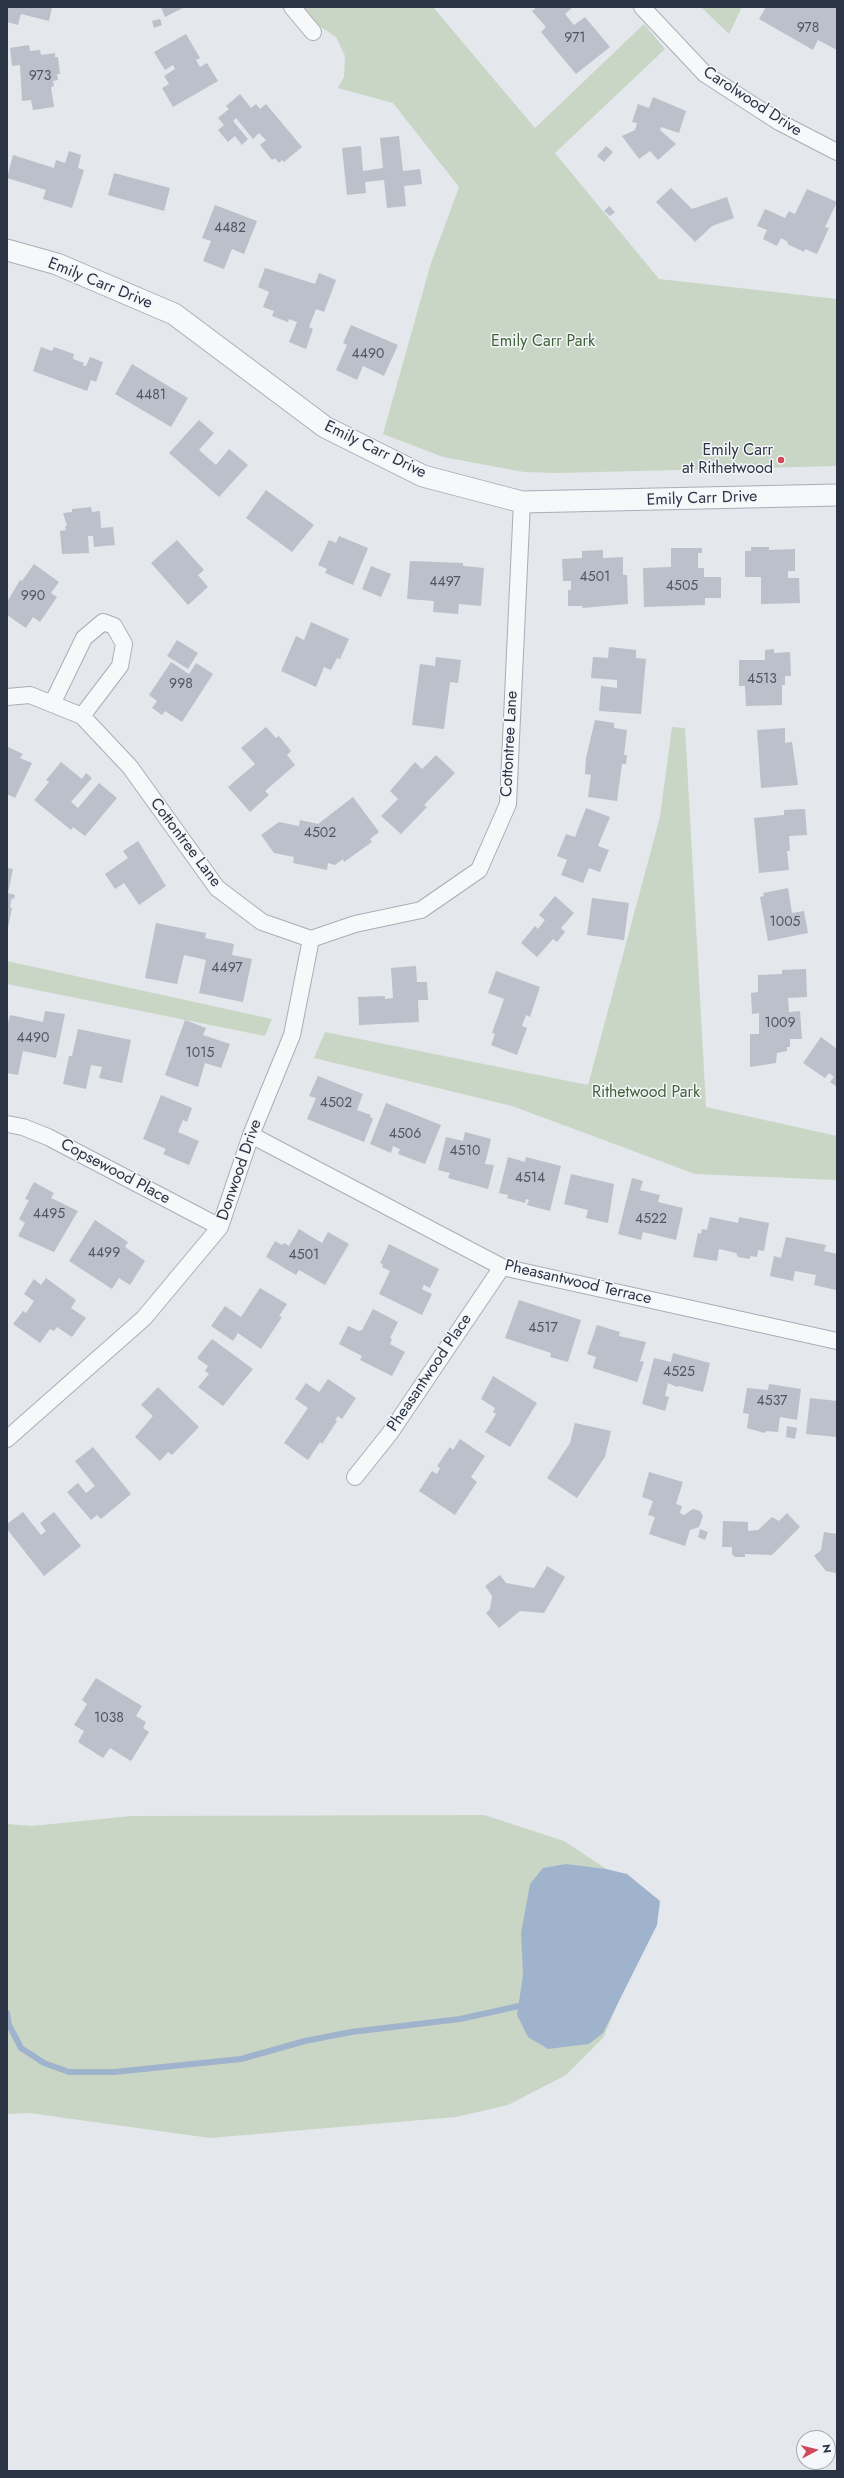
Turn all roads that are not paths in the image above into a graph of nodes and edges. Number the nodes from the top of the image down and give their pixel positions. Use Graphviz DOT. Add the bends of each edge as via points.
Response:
graph roads {
  1 [pos="292,7"];
  2 [pos="642,7"];
  3 [pos="314,32"];
  4 [pos="837,152"];
  5 [pos="7,250"];
  6 [pos="837,495"];
  7 [pos="522,502"];
  8 [pos="7,697"];
  9 [pos="52,704"];
  10 [pos="82,716"];
  11 [pos="312,939"];
  12 [pos="7,1124"];
  13 [pos="251,1135"];
  14 [pos="220,1227"];
  15 [pos="502,1267"];
  16 [pos="837,1341"];
  17 [pos="7,1439"];
  18 [pos="355,1477"];
  1 -- 3 [label="street"];
  2 -- 4 [label="street, Carolwood Drive" via="705,74 779,122"];
  5 -- 7 [label="street, Emily Carr Drive" via="57,264 174,314 325,427 416,472"];
  6 -- 7 [label="street, Emily Carr Drive"];
  7 -- 11 [label="street, Cottontree Lane" via="508,804 480,870 421,910 355,924"];
  8 -- 9 [label="street, Cottontree Lane" via="30,695"];
  9 -- 10 [label="street, Cottontree Lane"];
  9 -- 10 [label="street" via="84,638 103,622 114,626 124,644 120,666"];
  10 -- 11 [label="street, Cottontree Lane" via="130,768 217,888 262,922"];
  11 -- 13 [label="street, Donwood Drive" via="292,1035"];
  12 -- 14 [label="street, Copsewood Place" via="48,1137"];
  13 -- 14 [label="street, Donwood Drive"];
  13 -- 15 [label="street, Pheasantwood Terrace"];
  14 -- 17 [label="street, Donwood Drive" via="144,1318"];
  15 -- 16 [label="street, Pheasantwood Terrace"];
  15 -- 18 [label="street, Pheasantwood Place" via="390,1433"];
}
